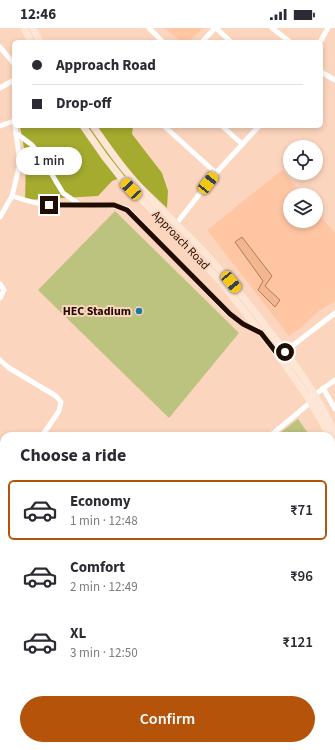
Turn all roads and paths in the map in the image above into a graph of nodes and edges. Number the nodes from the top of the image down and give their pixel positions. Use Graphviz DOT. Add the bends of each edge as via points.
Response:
graph roads {
  1 [pos="24,28"];
  2 [pos="33,28"];
  3 [pos="149,28"];
  4 [pos="215,28"];
  5 [pos="272,28"];
  6 [pos="328,28"];
  7 [pos="30,40"];
  8 [pos="39,40"];
  9 [pos="161,40"];
  10 [pos="204,40"];
  11 [pos="230,40"];
  12 [pos="287,40"];
  13 [pos="321,40"];
  14 [pos="0,47"];
  15 [pos="12,62"];
  16 [pos="323,73"];
  17 [pos="335,80"];
  18 [pos="12,81"];
  19 [pos="0,88"];
  20 [pos="12,122"];
  21 [pos="0,126"];
  22 [pos="15,128"];
  23 [pos="84,128"];
  24 [pos="94,128"];
  25 [pos="166,128"];
  26 [pos="224,128"];
  27 [pos="257,128"];
  28 [pos="16,133"];
  29 [pos="242,144"];
  30 [pos="216,173"];
  31 [pos="12,196"];
  32 [pos="80,204"];
  33 [pos="0,217"];
  34 [pos="176,224"];
  35 [pos="0,284"];
  36 [pos="0,298"];
  37 [pos="335,313"];
  38 [pos="261,333"];
  39 [pos="285,352"];
  40 [pos="279,356"];
  41 [pos="0,360"];
  42 [pos="335,380"];
  43 [pos="323,388"];
  44 [pos="311,398"];
  45 [pos="335,409"];
  46 [pos="45,432"];
  47 [pos="274,432"];
  48 [pos="328,432"];
  49 [pos="334,432"];
  1 -- 7 [label="street"];
  2 -- 8 [label="street"];
  3 -- 9 [label="street"];
  4 -- 10 [label="street"];
  4 -- 11 [label="street"];
  5 -- 12 [label="street"];
  6 -- 13 [label="street"];
  14 -- 15 [label="street"];
  16 -- 17 [label="street"];
  18 -- 19 [label="street"];
  20 -- 21 [label="street"];
  22 -- 28 [label="street"];
  23 -- 38 [label="street, Approach Road" via="122,179 222,283"];
  24 -- 34 [label="street, Approach Road" via="131,178"];
  25 -- 30 [label="street"];
  26 -- 29 [label="street"];
  27 -- 29 [label="street"];
  28 -- 31 [label="street" via="20,163"];
  28 -- 32 [label="street" via="32,145 63,193"];
  29 -- 30 [label="street"];
  30 -- 34 [label="street"];
  31 -- 32 [label="street" via="49,205"];
  31 -- 33 [label="street"];
  32 -- 38 [label="street" via="114,205 127,210 230,314"];
  34 -- 39 [label="street, Approach Road" via="231,282"];
  35 -- 36 [label="street" via="4,290"];
  37 -- 39 [label="street"];
  38 -- 40 [label="street, Approach Road"];
  39 -- 40 [label="street"];
  39 -- 44 [label="street, Approach Road"];
  40 -- 44 [label="street, Approach Road"];
  41 -- 46 [label="street" via="56,396 61,402 59,411"];
  42 -- 43 [label="street"];
  43 -- 44 [label="street"];
  43 -- 45 [label="street"];
  44 -- 47 [label="street"];
  44 -- 48 [label="street, Approach Road"];
  44 -- 49 [label="street, Approach Road" via="328,418"];
}
